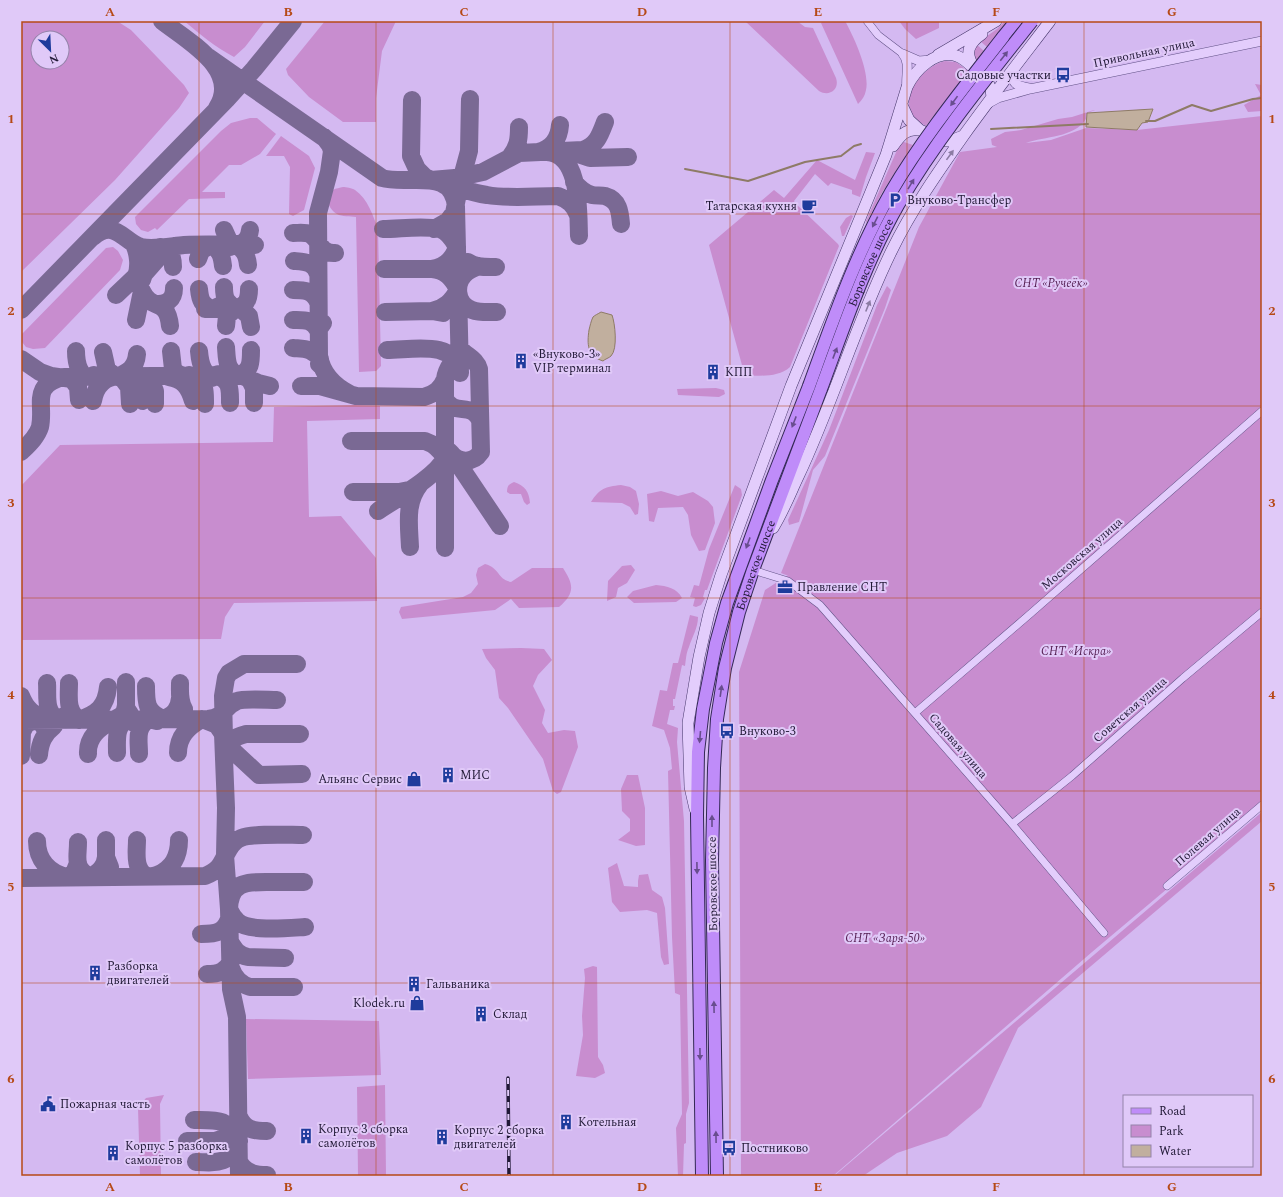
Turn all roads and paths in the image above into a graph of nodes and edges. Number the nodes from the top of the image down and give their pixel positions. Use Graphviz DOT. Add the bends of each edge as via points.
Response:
graph roads {
  1 [pos="867,21"];
  2 [pos="996,21"];
  3 [pos="1016,21"];
  4 [pos="1032,21"];
  5 [pos="1050,21"];
  6 [pos="1262,41"];
  7 [pos="903,54"];
  8 [pos="932,60"];
  9 [pos="976,70"];
  10 [pos="1012,70"];
  11 [pos="906,89"];
  12 [pos="1030,89"];
  13 [pos="995,93"];
  14 [pos="902,105"];
  15 [pos="981,111"];
  16 [pos="919,130"];
  17 [pos="964,136"];
  18 [pos="886,154"];
  19 [pos="1262,411"];
  20 [pos="764,541"];
  21 [pos="753,570"];
  22 [pos="1262,612"];
  23 [pos="915,713"];
  24 [pos="1262,805"];
  25 [pos="697,815"];
  26 [pos="1012,824"];
  27 [pos="1167,886"];
  28 [pos="1104,933"];
  29 [pos="702,1176"];
  30 [pos="717,1176"];
  1 -- 7 [label="street" via="878,35"];
  2 -- 8 [label="main road"];
  2 -- 9 [label="main road" via="975,39 969,48 969,57"];
  3 -- 25 [label="main road, Боровское шоссе, one-way, bridge" via="919,149 891,192 854,265 736,576 716,643 702,709"];
  20 -- 4 [label="main road, Боровское шоссе, one-way, bridge" via="868,266 898,206 968,103"];
  5 -- 10 [label="main road"];
  6 -- 12 [label="street, Привольная улица"];
  7 -- 8 [label="street" via="919,61"];
  7 -- 11 [label="street" via="908,63"];
  8 -- 9 [label="main road" via="942,55 954,56"];
  8 -- 11 [label="main road" via="911,78"];
  9 -- 13 [label="main road"];
  10 -- 12 [label="street" via="1016,84"];
  10 -- 13 [label="main road"];
  11 -- 14 [label="main road"];
  12 -- 13 [label="street"];
  12 -- 15 [label="street" via="995,99"];
  13 -- 15 [label="main road"];
  14 -- 16 [label="main road" via="911,124"];
  14 -- 18 [label="main road"];
  15 -- 17 [label="main road"];
  16 -- 17 [label="main road" via="945,142"];
  16 -- 18 [label="main road" via="910,130 902,134"];
  20 -- 17 [label="main road, one-way" via="781,512 815,439 891,251 932,179"];
  18 -- 25 [label="main road" via="791,386 709,613 688,723 690,787"];
  19 -- 23 [label="street, Московская улица"];
  20 -- 21 [label="main road, Боровское шоссе"];
  21 -- 23 [label="street, Садовая улица" via="788,580 820,605"];
  30 -- 21 [label="main road, Боровское шоссе, one-way" via="712,862 716,724 723,678 739,612"];
  22 -- 26 [label="street, Советская улица" via="1072,776"];
  23 -- 26 [label="street, Садовая улица"];
  24 -- 27 [label="street, Полевая улица"];
  25 -- 29 [label="main road, Боровское шоссе, one-way"];
  26 -- 28 [label="street, Садовая улица"];
}
